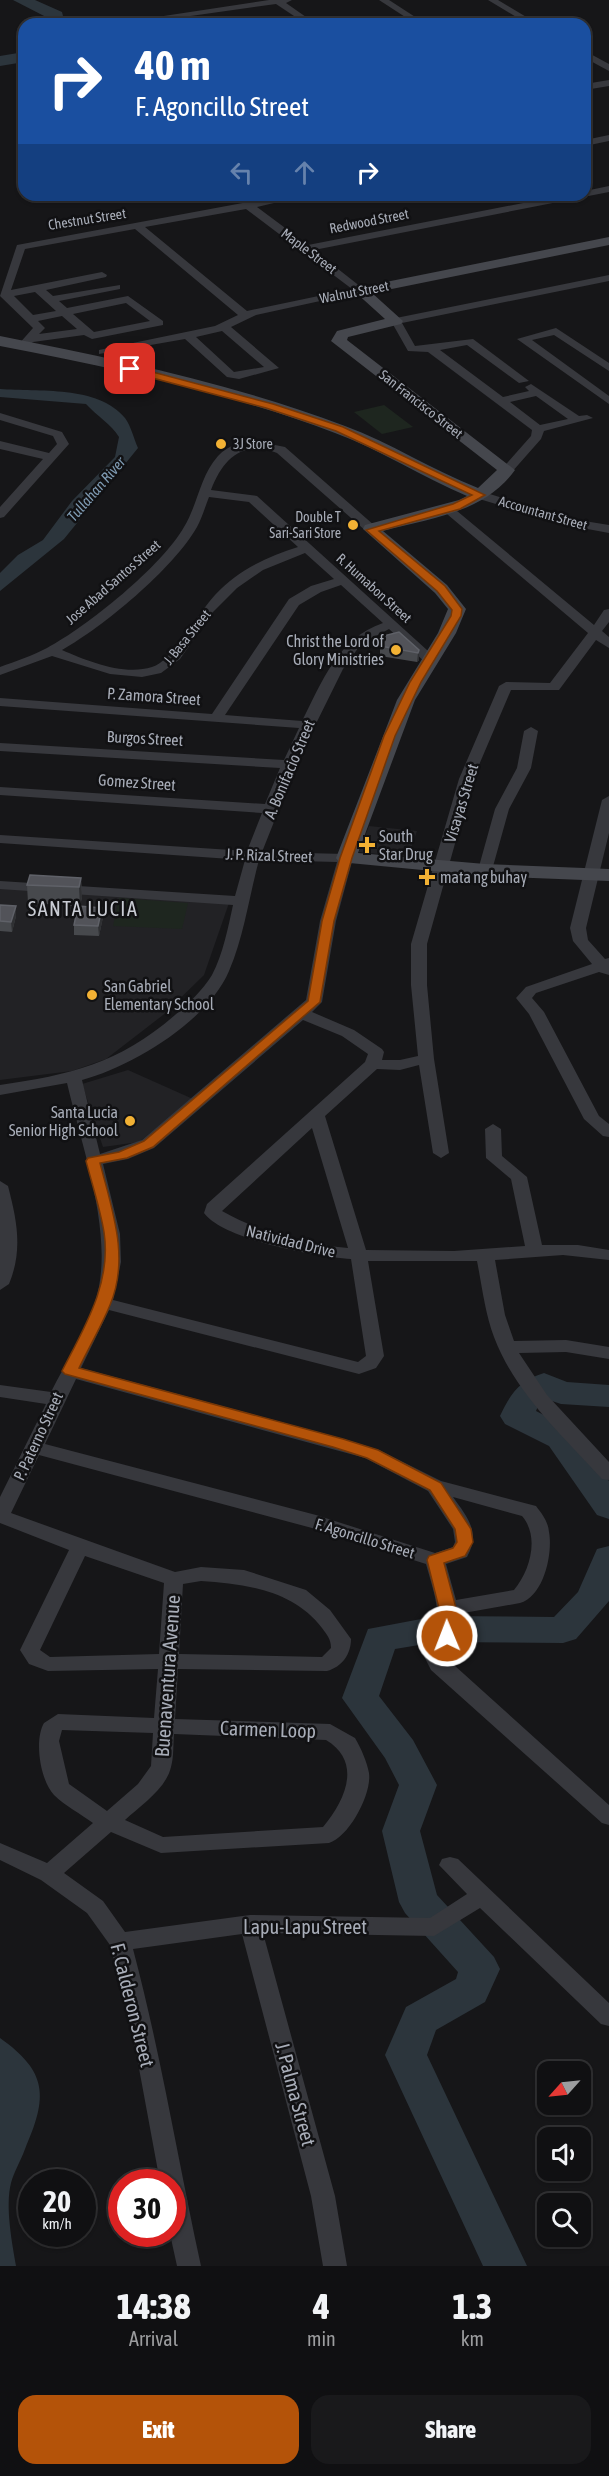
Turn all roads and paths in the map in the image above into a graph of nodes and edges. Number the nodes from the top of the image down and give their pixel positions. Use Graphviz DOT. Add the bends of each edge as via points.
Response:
graph roads {
  1 [pos="383,0"];
  2 [pos="492,0"];
  3 [pos="283,1"];
  4 [pos="159,18"];
  5 [pos="304,18"];
  6 [pos="412,18"];
  7 [pos="524,18"];
  8 [pos="591,58"];
  9 [pos="609,68"];
  10 [pos="609,83"];
  11 [pos="591,86"];
  12 [pos="609,138"];
  13 [pos="591,141"];
  14 [pos="609,189"];
  15 [pos="591,193"];
  16 [pos="270,201"];
  17 [pos="549,201"];
  18 [pos="248,205"];
  19 [pos="137,226"];
  20 [pos="609,241"];
  21 [pos="305,249"];
  22 [pos="102,275"];
  23 [pos="609,278"];
  24 [pos="116,287"];
  25 [pos="37,288"];
  26 [pos="361,291"];
  27 [pos="5,295"];
  28 [pos="50,300"];
  29 [pos="64,312"];
  30 [pos="245,315"];
  31 [pos="31,319"];
  32 [pos="396,321"];
  33 [pos="224,327"];
  34 [pos="85,331"];
  35 [pos="187,335"];
  36 [pos="0,341"];
  37 [pos="27,342"];
  38 [pos="431,349"];
  39 [pos="103,352"];
  40 [pos="609,369"];
  41 [pos="531,387"];
  42 [pos="493,396"];
  43 [pos="609,401"];
  44 [pos="0,416"];
  45 [pos="538,429"];
  46 [pos="0,445"];
  47 [pos="52,457"];
  48 [pos="507,470"];
  49 [pos="205,493"];
  50 [pos="480,495"];
  51 [pos="447,509"];
  52 [pos="1,511"];
  53 [pos="609,529"];
  54 [pos="371,530"];
  55 [pos="307,548"];
  56 [pos="344,580"];
  57 [pos="609,613"];
  58 [pos="393,624"];
  59 [pos="594,632"];
  60 [pos="609,644"];
  61 [pos="52,651"];
  62 [pos="431,660"];
  63 [pos="0,671"];
  64 [pos="0,702"];
  65 [pos="217,717"];
  66 [pos="307,725"];
  67 [pos="531,731"];
  68 [pos="0,747"];
  69 [pos="289,764"];
  70 [pos="0,791"];
  71 [pos="609,800"];
  72 [pos="271,809"];
  73 [pos="0,839"];
  74 [pos="254,856"];
  75 [pos="346,858"];
  76 [pos="442,866"];
  77 [pos="485,870"];
  78 [pos="601,875"];
  79 [pos="0,885"];
  80 [pos="240,901"];
  81 [pos="606,967"];
  82 [pos="303,1014"];
  83 [pos="426,1059"];
  84 [pos="373,1064"];
  85 [pos="74,1079"];
  86 [pos="0,1090"];
  87 [pos="315,1114"];
  88 [pos="493,1129"];
  89 [pos="609,1132"];
  90 [pos="441,1153"];
  91 [pos="93,1161"];
  92 [pos="0,1186"];
  93 [pos="534,1250"];
  94 [pos="485,1255"];
  95 [pos="609,1255"];
  96 [pos="359,1256"];
  97 [pos="0,1284"];
  98 [pos="104,1303"];
  99 [pos="507,1347"];
  100 [pos="609,1353"];
  101 [pos="70,1371"];
  102 [pos="0,1390"];
  103 [pos="55,1398"];
  104 [pos="34,1447"];
  105 [pos="609,1474"];
  106 [pos="435,1486"];
  107 [pos="0,1516"];
  108 [pos="80,1547"];
  109 [pos="435,1560"];
  110 [pos="174,1579"];
  111 [pos="448,1622"];
  112 [pos="169,1661"];
  113 [pos="162,1725"];
  114 [pos="609,1818"];
  115 [pos="108,1822"];
  116 [pos="0,1851"];
  117 [pos="450,1865"];
  118 [pos="49,1874"];
  119 [pos="481,1896"];
  120 [pos="250,1924"];
  121 [pos="120,1942"];
  122 [pos="609,2017"];
  123 [pos="169,2169"];
  124 [pos="185,2247"];
  125 [pos="189,2266"];
  126 [pos="335,2266"];
  1 -- 6 [label="street"];
  2 -- 7 [label="street"];
  3 -- 4 [label="street"];
  3 -- 5 [label="street"];
  8 -- 9 [label="street"];
  10 -- 11 [label="street"];
  12 -- 13 [label="street"];
  14 -- 15 [label="street"];
  16 -- 18 [label="street, Chestnut Street"];
  17 -- 21 [label="street, Redwood Street"];
  18 -- 19 [label="street, Chestnut Street"];
  18 -- 21 [label="street, Maple Street"];
  19 -- 27 [label="street, Chestnut Street" via="31,244 19,250"];
  19 -- 30 [label="street"];
  20 -- 26 [label="street, Walnut Street"];
  21 -- 26 [label="street, Maple Street"];
  22 -- 25 [label="street"];
  23 -- 32 [label="street"];
  24 -- 28 [label="street"];
  25 -- 27 [label="street"];
  25 -- 28 [label="street"];
  26 -- 30 [label="street, Walnut Street"];
  26 -- 32 [label="street, Maple Street"];
  27 -- 31 [label="street"];
  28 -- 29 [label="street"];
  29 -- 31 [label="street"];
  29 -- 34 [label="street"];
  29 -- 34 [label="street" via="130,299 159,323 94,336"];
  30 -- 33 [label="street, Walnut Street"];
  31 -- 37 [label="street" via="39,328"];
  32 -- 38 [label="street" via="410,347"];
  32 -- 48 [label="street, San Francisco Street" via="339,335 342,343"];
  33 -- 35 [label="street, Walnut Street"];
  33 -- 35 [label="street" via="273,368 231,375"];
  34 -- 37 [label="street"];
  35 -- 39 [label="street, Walnut Street"];
  36 -- 37 [label="street, Accountant Street"];
  37 -- 50 [label="street, Accountant Street" via="289,411 357,436"];
  38 -- 41 [label="street" via="469,341"];
  38 -- 42 [label="street"];
  40 -- 43 [label="street" via="556,331 523,339"];
  41 -- 42 [label="street"];
  41 -- 45 [label="street" via="582,419"];
  42 -- 45 [label="street"];
  44 -- 47 [label="street" via="58,434 63,444"];
  45 -- 48 [label="street" via="537,437"];
  46 -- 47 [label="street"];
  47 -- 52 [label="street"];
  48 -- 50 [label="street"];
  49 -- 54 [label="street, Jose Abad Santos Street" via="221,458 232,450 265,444 281,450"];
  49 -- 55 [label="street, R. Humabon Street" via="253,499"];
  49 -- 61 [label="street, Jose Abad Santos Street" via="189,528 168,558"];
  50 -- 51 [label="street"];
  50 -- 53 [label="street, Accountant Street" via="570,522"];
  51 -- 54 [label="street"];
  51 -- 59 [label="street"];
  54 -- 62 [label="street" via="441,589 457,609"];
  55 -- 56 [label="street, R. Humabon Street"];
  55 -- 61 [label="street, J. Basa Street" via="272,559 244,575 201,619 167,666 136,672 101,668"];
  56 -- 58 [label="street, R. Humabon Street"];
  56 -- 65 [label="street" via="316,589 294,602"];
  57 -- 59 [label="street"];
  58 -- 62 [label="street, R. Humabon Street"];
  58 -- 66 [label="street, A. Bonifacio Street" via="363,635 351,646"];
  59 -- 60 [label="street"];
  59 -- 76 [label="street, Visayas Street" via="551,688 506,686 466,779"];
  61 -- 63 [label="street, Jose Abad Santos Street"];
  62 -- 75 [label="street" via="405,700"];
  64 -- 65 [label="street, P. Zamora Street"];
  65 -- 66 [label="street, P. Zamora Street"];
  66 -- 69 [label="street, A. Bonifacio Street"];
  67 -- 77 [label="street" via="524,768 502,809"];
  68 -- 69 [label="street, Burgos Street"];
  69 -- 72 [label="street, A. Bonifacio Street"];
  70 -- 72 [label="street, Gomez Street"];
  71 -- 78 [label="street"];
  72 -- 74 [label="street, A. Bonifacio Street"];
  73 -- 74 [label="street, J. P. Rizal Street"];
  74 -- 75 [label="street, J. P. Rizal Street"];
  74 -- 80 [label="street, A. Bonifacio Street"];
  75 -- 76 [label="street, J. P. Rizal Street"];
  75 -- 82 [label="street" via="328,921 314,1002"];
  76 -- 77 [label="street, J. P. Rizal Street"];
  76 -- 83 [label="street, Visayas Street" via="419,944 418,985"];
  77 -- 78 [label="street, J. P. Rizal Street"];
  78 -- 81 [label="street" via="578,928 581,941"];
  79 -- 80 [label="street"];
  80 -- 85 [label="street, A. Bonifacio Street" via="222,971 201,999 119,1064"];
  81 -- 89 [label="street" via="531,990 524,998 536,1012 592,1119"];
  82 -- 84 [label="street" via="348,1033 376,1052"];
  82 -- 91 [label="street" via="148,1144"];
  83 -- 84 [label="street" via="400,1065"];
  83 -- 90 [label="street, Visayas Street"];
  84 -- 87 [label="street, Natividad Drive"];
  85 -- 86 [label="street, A. Bonifacio Street"];
  85 -- 91 [label="street, P. Paterno Street"];
  87 -- 96 [label="street"];
  87 -- 96 [label="street, Natividad Drive" via="213,1208 213,1213 228,1224 267,1237"];
  88 -- 93 [label="street" via="496,1161 519,1177"];
  91 -- 98 [label="street, P. Paterno Street" via="111,1234 112,1262"];
  92 -- 97 [label="street" via="12,1252"];
  93 -- 94 [label="street, Natividad Drive"];
  93 -- 95 [label="street, Natividad Drive" via="570,1249"];
  94 -- 96 [label="street, Natividad Drive"];
  94 -- 99 [label="street" via="496,1314"];
  96 -- 98 [label="street" via="375,1356 370,1364 359,1368"];
  98 -- 101 [label="street, P. Paterno Street"];
  99 -- 100 [label="street" via="566,1346"];
  99 -- 105 [label="street" via="535,1393"];
  101 -- 103 [label="street, P. Paterno Street"];
  101 -- 106 [label="street" via="338,1443 372,1454"];
  102 -- 103 [label="street"];
  103 -- 104 [label="street, P. Paterno Street"];
  104 -- 107 [label="street, P. Paterno Street"];
  104 -- 109 [label="street, F. Agoncillo Street" via="316,1522"];
  106 -- 109 [label="street, F. Agoncillo Street" via="463,1529 465,1542 459,1552"];
  106 -- 111 [label="street" via="529,1511 537,1518 540,1533 534,1571 528,1588 520,1596"];
  107 -- 108 [label="street, Buenaventura Avenue"];
  108 -- 110 [label="street, Buenaventura Avenue"];
  108 -- 112 [label="street" via="30,1650 36,1659 48,1664"];
  109 -- 111 [label="street"];
  110 -- 112 [label="street, Buenaventura Avenue"];
  110 -- 112 [label="street" via="201,1574 244,1578 299,1595 341,1639 341,1650 327,1664"];
  111 -- 114 [label="street" via="434,1656 438,1665"];
  112 -- 113 [label="street, Buenaventura Avenue"];
  113 -- 115 [label="street, Buenaventura Avenue" via="161,1768 145,1790"];
  113 -- 115 [label="street, Carmen Loop" via="58,1722 51,1728 49,1741 55,1778 61,1789"];
  113 -- 115 [label="street, Carmen Loop" via="330,1732 348,1743 359,1775 350,1810 329,1834 161,1845"];
  115 -- 118 [label="street, Buenaventura Avenue"];
  116 -- 118 [label="street, F. Calderon Street"];
  117 -- 119 [label="street"];
  118 -- 121 [label="street, F. Calderon Street" via="95,1907"];
  119 -- 120 [label="street, Lapu-Lapu Street" via="440,1923"];
  119 -- 122 [label="street"];
  120 -- 121 [label="street, Lapu-Lapu Street"];
  120 -- 126 [label="street, J. Palma Street" via="323,2196"];
  121 -- 123 [label="street, F. Calderon Street" via="142,2025"];
  124 -- 125 [label="street"];
}
